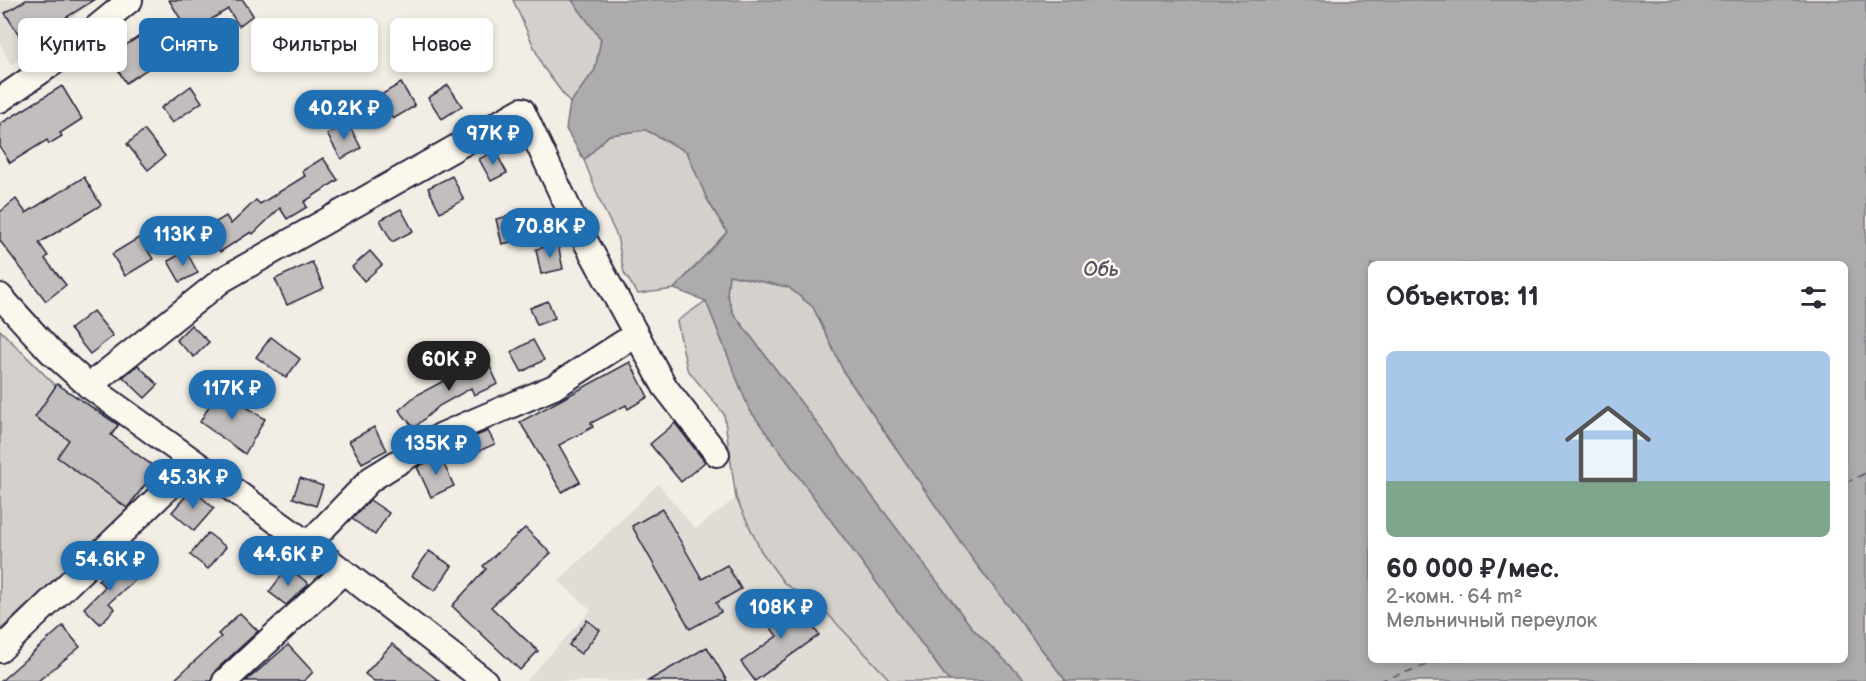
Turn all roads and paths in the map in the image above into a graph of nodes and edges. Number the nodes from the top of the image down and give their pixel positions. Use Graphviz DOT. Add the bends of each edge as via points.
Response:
graph roads {
  1 [pos="130,0"];
  2 [pos="0,100"];
  3 [pos="0,296"];
  4 [pos="635,335"];
  5 [pos="89,386"];
  6 [pos="717,454"];
  7 [pos="194,463"];
  8 [pos="308,544"];
  9 [pos="343,572"];
  10 [pos="0,650"];
  11 [pos="225,681"];
  12 [pos="485,681"];
  1 -- 2 [label="street"];
  3 -- 5 [label="street" via="50,351"];
  4 -- 5 [label="street" via="522,110 222,280"];
  4 -- 6 [label="street" via="665,387"];
  4 -- 8 [label="street" via="554,387 442,435 371,478"];
  5 -- 7 [label="street"];
  7 -- 8 [label="street"];
  7 -- 10 [label="street"];
  8 -- 9 [label="street"];
  9 -- 11 [label="street"];
  9 -- 12 [label="street"];
}
